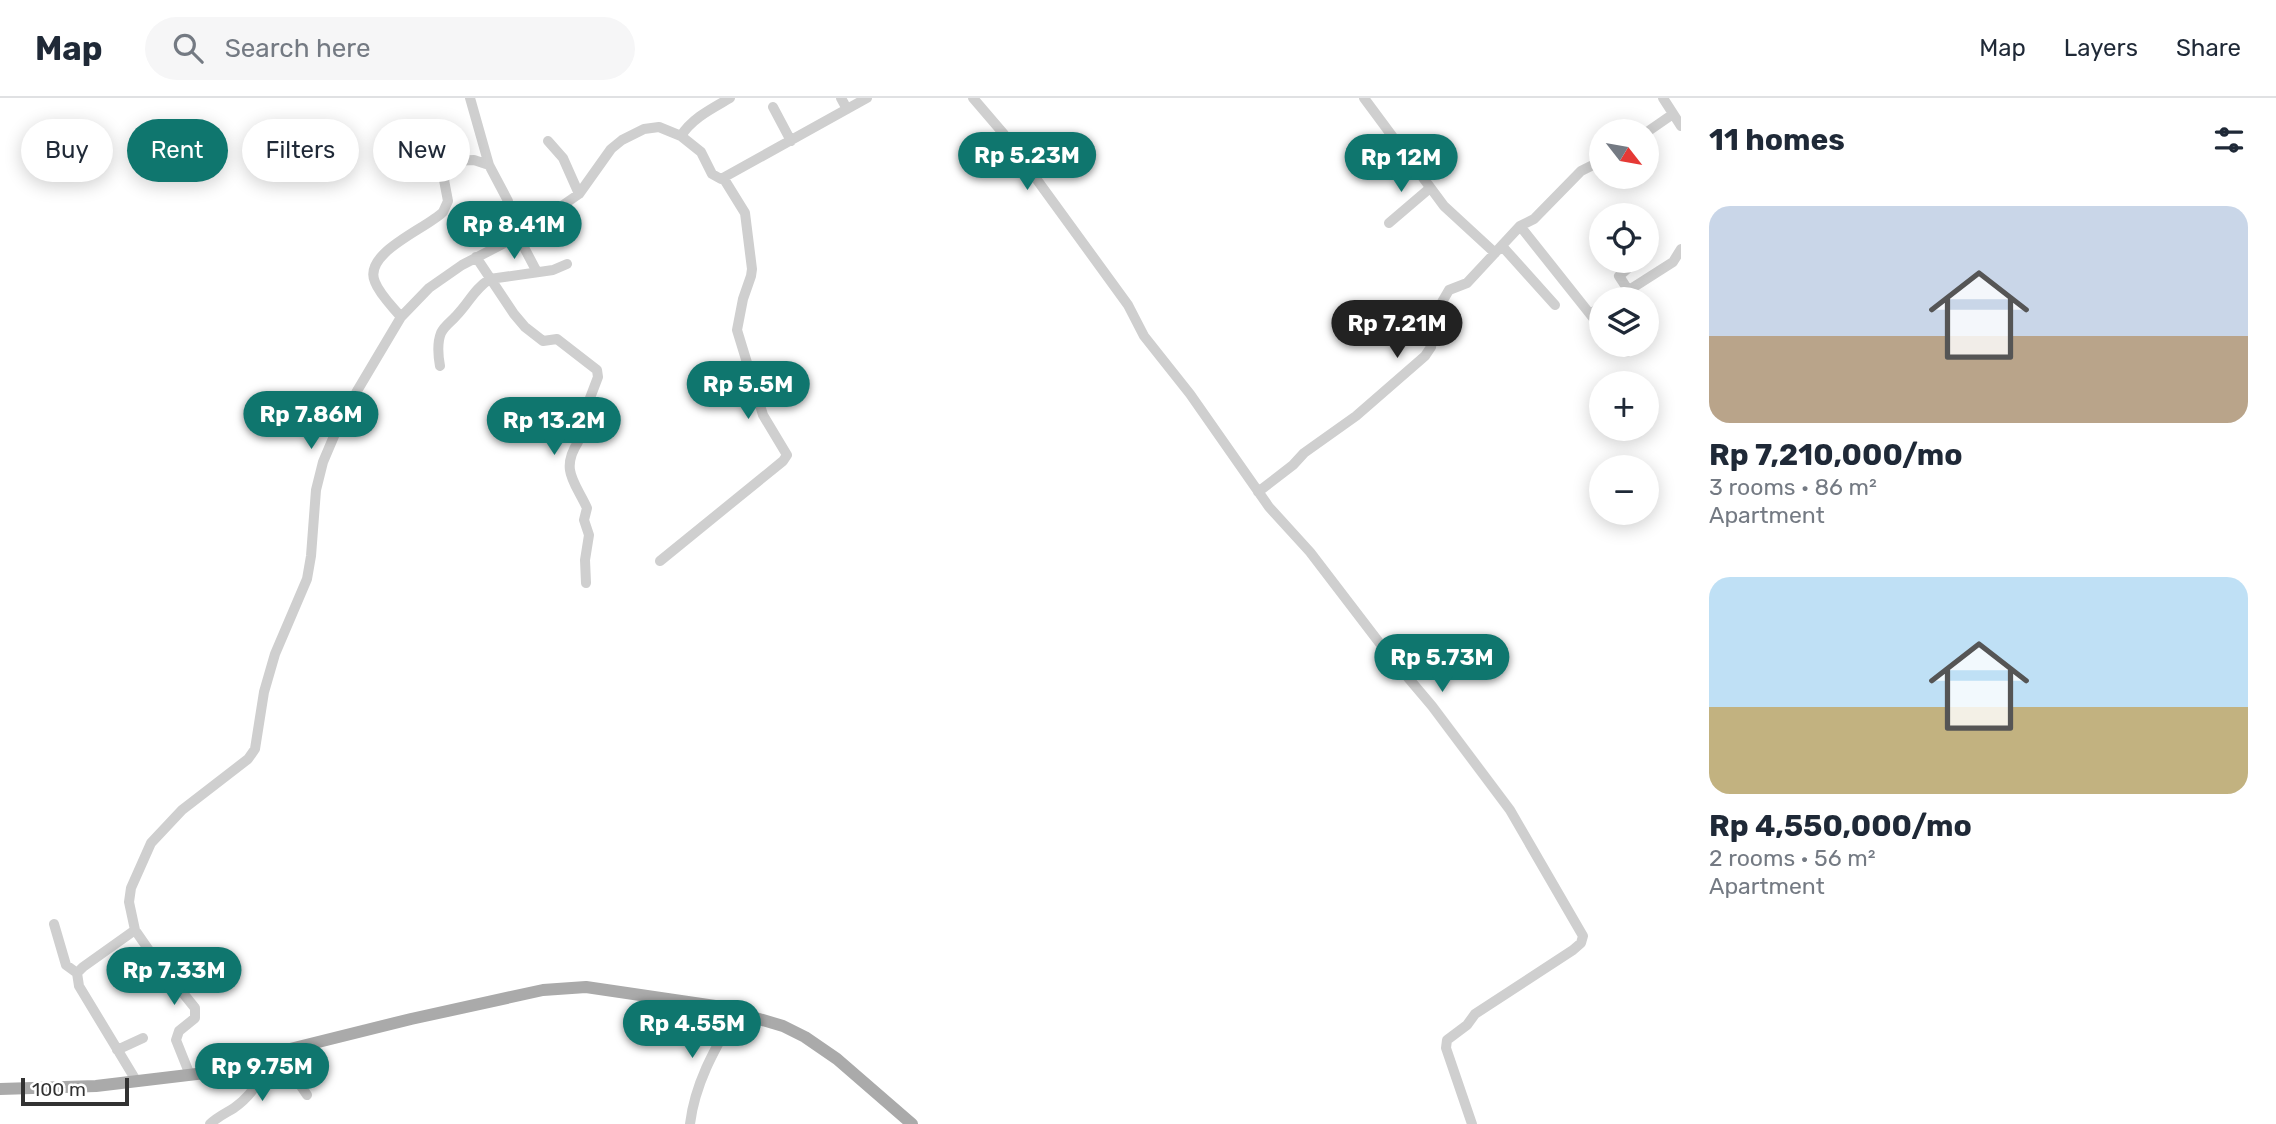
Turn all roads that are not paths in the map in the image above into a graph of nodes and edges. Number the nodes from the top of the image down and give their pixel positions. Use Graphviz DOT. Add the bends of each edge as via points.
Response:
graph roads {
  1 [pos="470,98"];
  2 [pos="841,98"];
  3 [pos="867,98"];
  4 [pos="973,98"];
  5 [pos="1364,98"];
  6 [pos="1663,98"];
  7 [pos="724,100"];
  8 [pos="773,107"];
  9 [pos="847,109"];
  10 [pos="1673,114"];
  11 [pos="1659,124"];
  12 [pos="1681,126"];
  13 [pos="681,136"];
  14 [pos="548,141"];
  15 [pos="791,141"];
  16 [pos="489,165"];
  17 [pos="1589,168"];
  18 [pos="724,179"];
  19 [pos="1430,188"];
  20 [pos="579,194"];
  21 [pos="508,201"];
  22 [pos="515,213"];
  23 [pos="1389,223"];
  24 [pos="1520,226"];
  25 [pos="523,233"];
  26 [pos="1498,249"];
  27 [pos="1681,249"];
  28 [pos="475,257"];
  29 [pos="567,264"];
  30 [pos="537,272"];
  31 [pos="1623,273"];
  32 [pos="490,279"];
  33 [pos="1627,287"];
  34 [pos="1642,287"];
  35 [pos="1555,305"];
  36 [pos="1589,313"];
  37 [pos="401,317"];
  38 [pos="440,366"];
  39 [pos="1258,492"];
  40 [pos="660,561"];
  41 [pos="586,583"];
  42 [pos="54,924"];
  43 [pos="135,930"];
  44 [pos="77,974"];
  45 [pos="737,1010"];
  46 [pos="143,1038"];
  47 [pos="117,1050"];
  48 [pos="273,1054"];
  49 [pos="190,1075"];
  50 [pos="136,1082"];
  51 [pos="0,1089"];
  52 [pos="307,1095"];
  53 [pos="210,1124"];
  54 [pos="690,1124"];
  55 [pos="912,1124"];
  56 [pos="1472,1124"];
  1 -- 16 [label="street"];
  2 -- 9 [label="street"];
  3 -- 9 [label="street"];
  4 -- 39 [label="street" via="1128,304 1144,336"];
  5 -- 19 [label="street"];
  6 -- 10 [label="street"];
  7 -- 13 [label="street"];
  8 -- 15 [label="street"];
  9 -- 15 [label="street"];
  10 -- 11 [label="street"];
  10 -- 12 [label="street"];
  13 -- 18 [label="street" via="701,152 712,174"];
  13 -- 20 [label="street" via="659,127 622,140"];
  14 -- 20 [label="street" via="564,158"];
  15 -- 18 [label="street"];
  16 -- 21 [label="street"];
  16 -- 37 [label="street" via="454,161 444,180 449,198 443,212 375,263 373,279"];
  17 -- 24 [label="street" via="1534,219"];
  18 -- 40 [label="street" via="745,213 751,269 737,330 763,415 787,455"];
  19 -- 23 [label="street"];
  19 -- 26 [label="street" via="1458,220"];
  20 -- 25 [label="street"];
  22 -- 25 [label="street"];
  24 -- 26 [label="street"];
  24 -- 36 [label="street"];
  25 -- 28 [label="street"];
  25 -- 30 [label="street"];
  26 -- 35 [label="street"];
  26 -- 39 [label="street" via="1467,283 1446,295 1436,315 1431,347 1424,356"];
  27 -- 34 [label="street" via="1673,262"];
  28 -- 32 [label="street"];
  28 -- 37 [label="street" via="429,288"];
  29 -- 30 [label="street"];
  30 -- 32 [label="street"];
  31 -- 33 [label="street" via="1619,276"];
  32 -- 38 [label="street" via="445,325 438,348"];
  32 -- 41 [label="street" via="533,334 543,341 555,338 597,370 590,398 601,415 582,427 569,462 573,482 587,508"];
  37 -- 43 [label="street" via="323,462 307,579 275,654 255,749 182,810 151,843 131,888"];
  39 -- 56 [label="street" via="1510,810 1583,936 1573,950 1475,1014 1447,1040"];
  42 -- 44 [label="street" via="66,965"];
  43 -- 44 [label="street"];
  43 -- 49 [label="street" via="196,1012 176,1040"];
  44 -- 47 [label="street" via="79,986"];
  45 -- 48 [label="main road" via="565,987 411,1018"];
  45 -- 54 [label="street" via="699,1081"];
  45 -- 55 [label="main road" via="805,1037"];
  46 -- 47 [label="street"];
  47 -- 50 [label="street"];
  48 -- 49 [label="main road"];
  48 -- 52 [label="street"];
  48 -- 53 [label="street" via="243,1101"];
  49 -- 50 [label="main road"];
  50 -- 51 [label="main road"];
}
